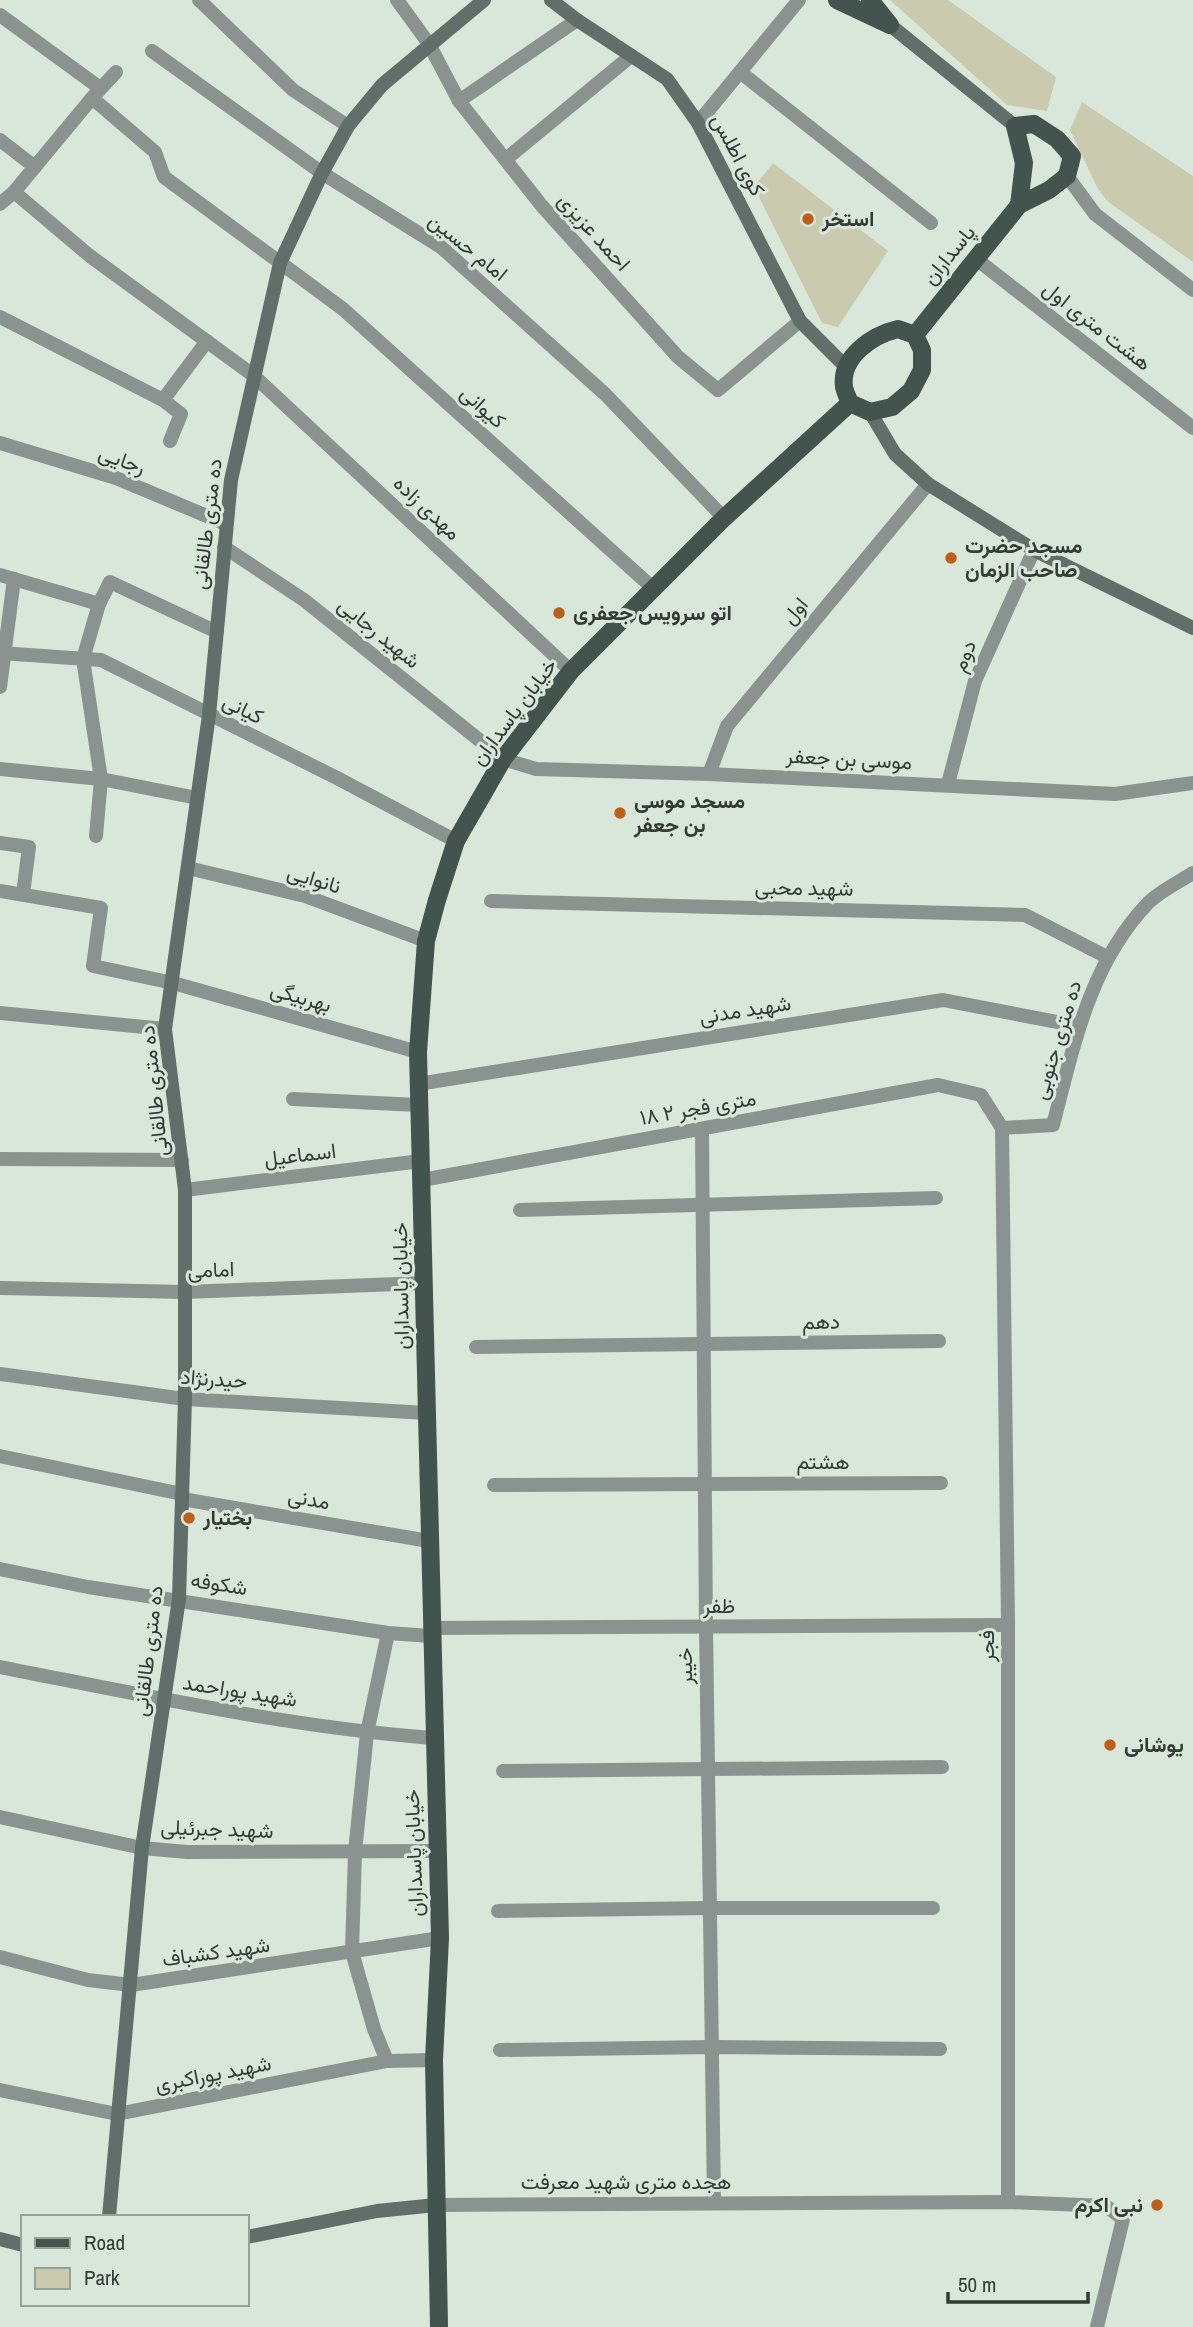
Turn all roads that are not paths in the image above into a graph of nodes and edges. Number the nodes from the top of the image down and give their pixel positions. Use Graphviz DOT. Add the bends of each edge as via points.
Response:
graph roads {
  1 [pos="199,0"];
  2 [pos="397,0"];
  3 [pos="484,0"];
  4 [pos="551,0"];
  5 [pos="799,0"];
  6 [pos="837,0"];
  7 [pos="870,0"];
  8 [pos="0,15"];
  9 [pos="577,20"];
  10 [pos="890,25"];
  11 [pos="429,44"];
  12 [pos="152,51"];
  13 [pos="631,56"];
  14 [pos="116,72"];
  15 [pos="740,72"];
  16 [pos="96,93"];
  17 [pos="459,101"];
  18 [pos="698,123"];
  19 [pos="348,126"];
  20 [pos="1014,126"];
  21 [pos="0,140"];
  22 [pos="506,159"];
  23 [pos="35,167"];
  24 [pos="322,173"];
  25 [pos="1067,176"];
  26 [pos="14,192"];
  27 [pos="0,204"];
  28 [pos="1019,205"];
  29 [pos="931,223"];
  30 [pos="975,258"];
  31 [pos="280,263"];
  32 [pos="1193,290"];
  33 [pos="0,317"];
  34 [pos="800,321"];
  35 [pos="915,335"];
  36 [pos="207,341"];
  37 [pos="846,367"];
  38 [pos="253,375"];
  39 [pos="163,400"];
  40 [pos="850,403"];
  41 [pos="870,412"];
  42 [pos="1193,428"];
  43 [pos="170,441"];
  44 [pos="0,443"];
  45 [pos="928,484"];
  46 [pos="724,518"];
  47 [pos="226,524"];
  48 [pos="224,547"];
  49 [pos="1034,550"];
  50 [pos="7,577"];
  51 [pos="654,589"];
  52 [pos="99,604"];
  53 [pos="1193,628"];
  54 [pos="216,632"];
  55 [pos="2,653"];
  56 [pos="83,659"];
  57 [pos="571,671"];
  58 [pos="0,687"];
  59 [pos="209,715"];
  60 [pos="503,759"];
  61 [pos="0,769"];
  62 [pos="709,774"];
  63 [pos="101,779"];
  64 [pos="1193,783"];
  65 [pos="948,784"];
  66 [pos="197,798"];
  67 [pos="96,836"];
  68 [pos="456,841"];
  69 [pos="0,843"];
  70 [pos="188,868"];
  71 [pos="1193,873"];
  72 [pos="0,891"];
  73 [pos="23,894"];
  74 [pos="491,901"];
  75 [pos="426,941"];
  76 [pos="1107,957"];
  77 [pos="173,983"];
  78 [pos="0,1013"];
  79 [pos="1079,1026"];
  80 [pos="165,1029"];
  81 [pos="418,1052"];
  82 [pos="418,1084"];
  83 [pos="293,1099"];
  84 [pos="418,1105"];
  85 [pos="1002,1128"];
  86 [pos="702,1129"];
  87 [pos="0,1159"];
  88 [pos="182,1160"];
  89 [pos="421,1161"];
  90 [pos="422,1180"];
  91 [pos="186,1190"];
  92 [pos="936,1198"];
  93 [pos="702,1205"];
  94 [pos="520,1210"];
  95 [pos="424,1283"];
  96 [pos="0,1288"];
  97 [pos="185,1293"];
  98 [pos="939,1342"];
  99 [pos="703,1344"];
  100 [pos="476,1347"];
  101 [pos="0,1374"];
  102 [pos="185,1399"];
  103 [pos="427,1413"];
  104 [pos="0,1456"];
  105 [pos="705,1483"];
  106 [pos="941,1483"];
  107 [pos="494,1485"];
  108 [pos="182,1496"];
  109 [pos="429,1541"];
  110 [pos="0,1569"];
  111 [pos="178,1599"];
  112 [pos="1008,1625"];
  113 [pos="706,1627"];
  114 [pos="431,1632"];
  115 [pos="388,1633"];
  116 [pos="0,1667"];
  117 [pos="164,1699"];
  118 [pos="367,1733"];
  119 [pos="433,1738"];
  120 [pos="942,1767"];
  121 [pos="708,1769"];
  122 [pos="503,1771"];
  123 [pos="0,1817"];
  124 [pos="142,1848"];
  125 [pos="355,1852"];
  126 [pos="436,1852"];
  127 [pos="710,1908"];
  128 [pos="933,1908"];
  129 [pos="498,1911"];
  130 [pos="440,1938"];
  131 [pos="352,1952"];
  132 [pos="0,1957"];
  133 [pos="131,1985"];
  134 [pos="712,2047"];
  135 [pos="940,2049"];
  136 [pos="500,2050"];
  137 [pos="435,2060"];
  138 [pos="387,2061"];
  139 [pos="0,2090"];
  140 [pos="117,2114"];
  141 [pos="714,2202"];
  142 [pos="1008,2202"];
  143 [pos="436,2205"];
  144 [pos="109,2215"];
  145 [pos="248,2237"];
  146 [pos="0,2239"];
  147 [pos="21,2244"];
  148 [pos="439,2327"];
  149 [pos="1097,2327"];
  1 -- 19 [label="street" via="293,90"];
  2 -- 11 [label="street, احمد عزیزی"];
  3 -- 11 [label="street, ده متری طالقانی"];
  4 -- 9 [label="street, کوی اطلس"];
  5 -- 15 [label="street"];
  6 -- 10 [label="main road"];
  7 -- 10 [label="main road"];
  8 -- 16 [label="street"];
  9 -- 13 [label="street, کوی اطلس"];
  9 -- 17 [label="street"];
  10 -- 20 [label="street"];
  11 -- 17 [label="street, احمد عزیزی"];
  11 -- 19 [label="street, ده متری طالقانی" via="382,85"];
  12 -- 24 [label="street, امام حسین"];
  13 -- 18 [label="street, کوی اطلس" via="667,79"];
  13 -- 22 [label="street"];
  14 -- 16 [label="street"];
  15 -- 18 [label="street"];
  15 -- 29 [label="street"];
  16 -- 23 [label="street"];
  16 -- 31 [label="street, کیوانی" via="155,152 164,177"];
  17 -- 22 [label="street, احمد عزیزی"];
  18 -- 34 [label="street, کوی اطلس"];
  19 -- 24 [label="street, ده متری طالقانی"];
  20 -- 25 [label="main road" via="1034,124 1057,139 1072,156"];
  20 -- 28 [label="main road" via="1024,163"];
  21 -- 23 [label="street"];
  22 -- 34 [label="street, احمد عزیزی" via="542,206 678,357 718,390"];
  23 -- 26 [label="street"];
  24 -- 31 [label="street, ده متری طالقانی"];
  24 -- 46 [label="street, امام حسین" via="441,247 605,394"];
  25 -- 28 [label="main road, پاسداران"];
  25 -- 32 [label="street" via="1095,215"];
  26 -- 27 [label="street"];
  26 -- 36 [label="street, مهدی زاده" via="90,256"];
  28 -- 30 [label="main road, پاسداران"];
  30 -- 35 [label="main road, پاسداران"];
  30 -- 42 [label="street, هشت متری اول"];
  31 -- 38 [label="street, ده متری طالقانی"];
  31 -- 51 [label="street, کیوانی" via="343,309"];
  33 -- 39 [label="street"];
  34 -- 37 [label="street, کوی اطلس"];
  35 -- 37 [label="main road" via="898,329 879,334 860,347"];
  35 -- 41 [label="main road" via="922,350 922,370 911,391 892,407"];
  36 -- 38 [label="street, مهدی زاده"];
  36 -- 39 [label="street"];
  37 -- 40 [label="main road" via="844,386"];
  38 -- 47 [label="street, ده متری طالقانی"];
  38 -- 57 [label="street, مهدی زاده"];
  39 -- 43 [label="street" via="181,414"];
  40 -- 41 [label="main road"];
  40 -- 46 [label="main road, خیابان پاسداران"];
  41 -- 45 [label="street" via="895,454"];
  44 -- 47 [label="street, رجایی" via="116,478"];
  45 -- 49 [label="street"];
  45 -- 62 [label="street, اول" via="727,726"];
  46 -- 51 [label="main road, خیابان پاسداران"];
  47 -- 48 [label="street, ده متری طالقانی"];
  48 -- 54 [label="street, ده متری طالقانی"];
  48 -- 60 [label="street, شهید رجایی" via="304,600"];
  49 -- 53 [label="street"];
  49 -- 65 [label="street, دوم" via="975,681"];
  50 -- 52 [label="street"];
  50 -- 55 [label="street"];
  51 -- 57 [label="main road, خیابان پاسداران"];
  52 -- 54 [label="street" via="110,582"];
  52 -- 56 [label="street"];
  54 -- 59 [label="street, ده متری طالقانی"];
  55 -- 56 [label="street, کیانی"];
  55 -- 58 [label="street"];
  56 -- 59 [label="street, کیانی" via="101,660"];
  56 -- 63 [label="street"];
  57 -- 60 [label="main road, خیابان پاسداران"];
  59 -- 66 [label="street, ده متری طالقانی"];
  59 -- 68 [label="street, کیانی"];
  60 -- 62 [label="street, موسی بن جعفر" via="536,769"];
  60 -- 68 [label="main road, خیابان پاسداران"];
  61 -- 63 [label="street"];
  62 -- 65 [label="street, موسی بن جعفر"];
  63 -- 66 [label="street"];
  63 -- 67 [label="street"];
  64 -- 65 [label="street, موسی بن جعفر" via="1115,794"];
  66 -- 70 [label="street, ده متری طالقانی"];
  68 -- 75 [label="main road, خیابان پاسداران"];
  69 -- 73 [label="street" via="29,848"];
  70 -- 75 [label="street, نانوایی" via="305,896"];
  70 -- 77 [label="street, ده متری طالقانی"];
  71 -- 76 [label="street, ده متری جنوبی" via="1149,902"];
  72 -- 73 [label="street"];
  73 -- 77 [label="street, بهربیگی" via="101,908 93,966"];
  74 -- 76 [label="street, شهید محبی" via="1025,915"];
  75 -- 81 [label="main road, خیابان پاسداران"];
  76 -- 79 [label="street, ده متری جنوبی"];
  77 -- 80 [label="street, ده متری طالقانی"];
  77 -- 81 [label="street, بهربیگی"];
  78 -- 80 [label="street"];
  79 -- 82 [label="street, شهید مدنی" via="943,1000"];
  79 -- 85 [label="street, ده متری جنوبی" via="1053,1125"];
  80 -- 88 [label="street, ده متری طالقانی"];
  81 -- 82 [label="main road, خیابان پاسداران"];
  82 -- 84 [label="main road, خیابان پاسداران"];
  83 -- 84 [label="street"];
  84 -- 89 [label="main road, خیابان پاسداران"];
  85 -- 86 [label="street, ۱۸ متری فجر ۲" via="981,1095 938,1085"];
  85 -- 112 [label="street, فجر"];
  86 -- 90 [label="street, ۱۸ متری فجر ۲"];
  86 -- 93 [label="street, خیبر"];
  87 -- 88 [label="street"];
  88 -- 91 [label="street, ده متری طالقانی"];
  89 -- 90 [label="main road, خیابان پاسداران"];
  89 -- 91 [label="street, اسماعیل"];
  90 -- 95 [label="main road, خیابان پاسداران"];
  91 -- 97 [label="street, ده متری طالقانی"];
  92 -- 93 [label="street"];
  93 -- 94 [label="street"];
  93 -- 99 [label="street, خیبر"];
  95 -- 97 [label="street, امامی"];
  95 -- 103 [label="main road, خیابان پاسداران"];
  96 -- 97 [label="street, امامی"];
  97 -- 102 [label="street, ده متری طالقانی"];
  98 -- 99 [label="street, دهم"];
  99 -- 100 [label="street, دهم"];
  99 -- 105 [label="street, خیبر"];
  101 -- 102 [label="street, حیدرنژاد"];
  102 -- 103 [label="street, حیدرنژاد"];
  102 -- 108 [label="street, ده متری طالقانی"];
  103 -- 109 [label="main road, خیابان پاسداران"];
  104 -- 108 [label="street, مدنی"];
  105 -- 106 [label="street, هشتم"];
  105 -- 107 [label="street, هشتم"];
  105 -- 113 [label="street, خیبر"];
  108 -- 109 [label="street, مدنی"];
  108 -- 111 [label="street, ده متری طالقانی"];
  109 -- 114 [label="main road, خیابان پاسداران"];
  110 -- 111 [label="street, شکوفه"];
  111 -- 115 [label="street, شکوفه"];
  111 -- 117 [label="street, ده متری طالقانی"];
  112 -- 113 [label="street, ظفر"];
  112 -- 142 [label="street, فجر"];
  113 -- 114 [label="street, ظفر"];
  113 -- 121 [label="street, خیبر"];
  114 -- 115 [label="street, شکوفه"];
  114 -- 119 [label="main road, خیابان پاسداران"];
  115 -- 118 [label="street"];
  116 -- 117 [label="street, شهید پوراحمد"];
  117 -- 118 [label="street, شهید پوراحمد"];
  117 -- 124 [label="street, ده متری طالقانی"];
  118 -- 119 [label="street, شهید پوراحمد"];
  118 -- 125 [label="street"];
  119 -- 126 [label="main road, خیابان پاسداران"];
  120 -- 121 [label="street"];
  121 -- 122 [label="street"];
  121 -- 127 [label="street, خیبر"];
  123 -- 124 [label="street, شهید جبرئیلی"];
  124 -- 125 [label="street, شهید جبرئیلی"];
  124 -- 133 [label="street, ده متری طالقانی"];
  125 -- 126 [label="street, شهید جبرئیلی"];
  125 -- 131 [label="street"];
  126 -- 130 [label="main road, خیابان پاسداران"];
  127 -- 128 [label="street"];
  127 -- 129 [label="street"];
  127 -- 134 [label="street, خیبر"];
  130 -- 131 [label="street, شهید کشباف"];
  130 -- 137 [label="main road, خیابان پاسداران"];
  131 -- 133 [label="street, شهید کشباف"];
  131 -- 138 [label="street"];
  132 -- 133 [label="street, شهید کشباف" via="88,1980"];
  133 -- 140 [label="street, ده متری طالقانی"];
  134 -- 135 [label="street"];
  134 -- 136 [label="street"];
  134 -- 141 [label="street, خیبر"];
  137 -- 138 [label="street, شهید پوراکبری"];
  137 -- 143 [label="main road, خیابان پاسداران"];
  138 -- 140 [label="street, شهید پوراکبری"];
  139 -- 140 [label="street, شهید پوراکبری"];
  140 -- 144 [label="street, ده متری طالقانی"];
  141 -- 142 [label="street, هجده متری شهید معرفت"];
  141 -- 143 [label="street, هجده متری شهید معرفت"];
  142 -- 149 [label="street, هجده متری شهید معرفت" via="1106,2206 1123,2220"];
  143 -- 145 [label="street, هجده متری شهید معرفت" via="377,2211"];
  143 -- 148 [label="main road, خیابان پاسداران"];
  146 -- 147 [label="street"];
}
